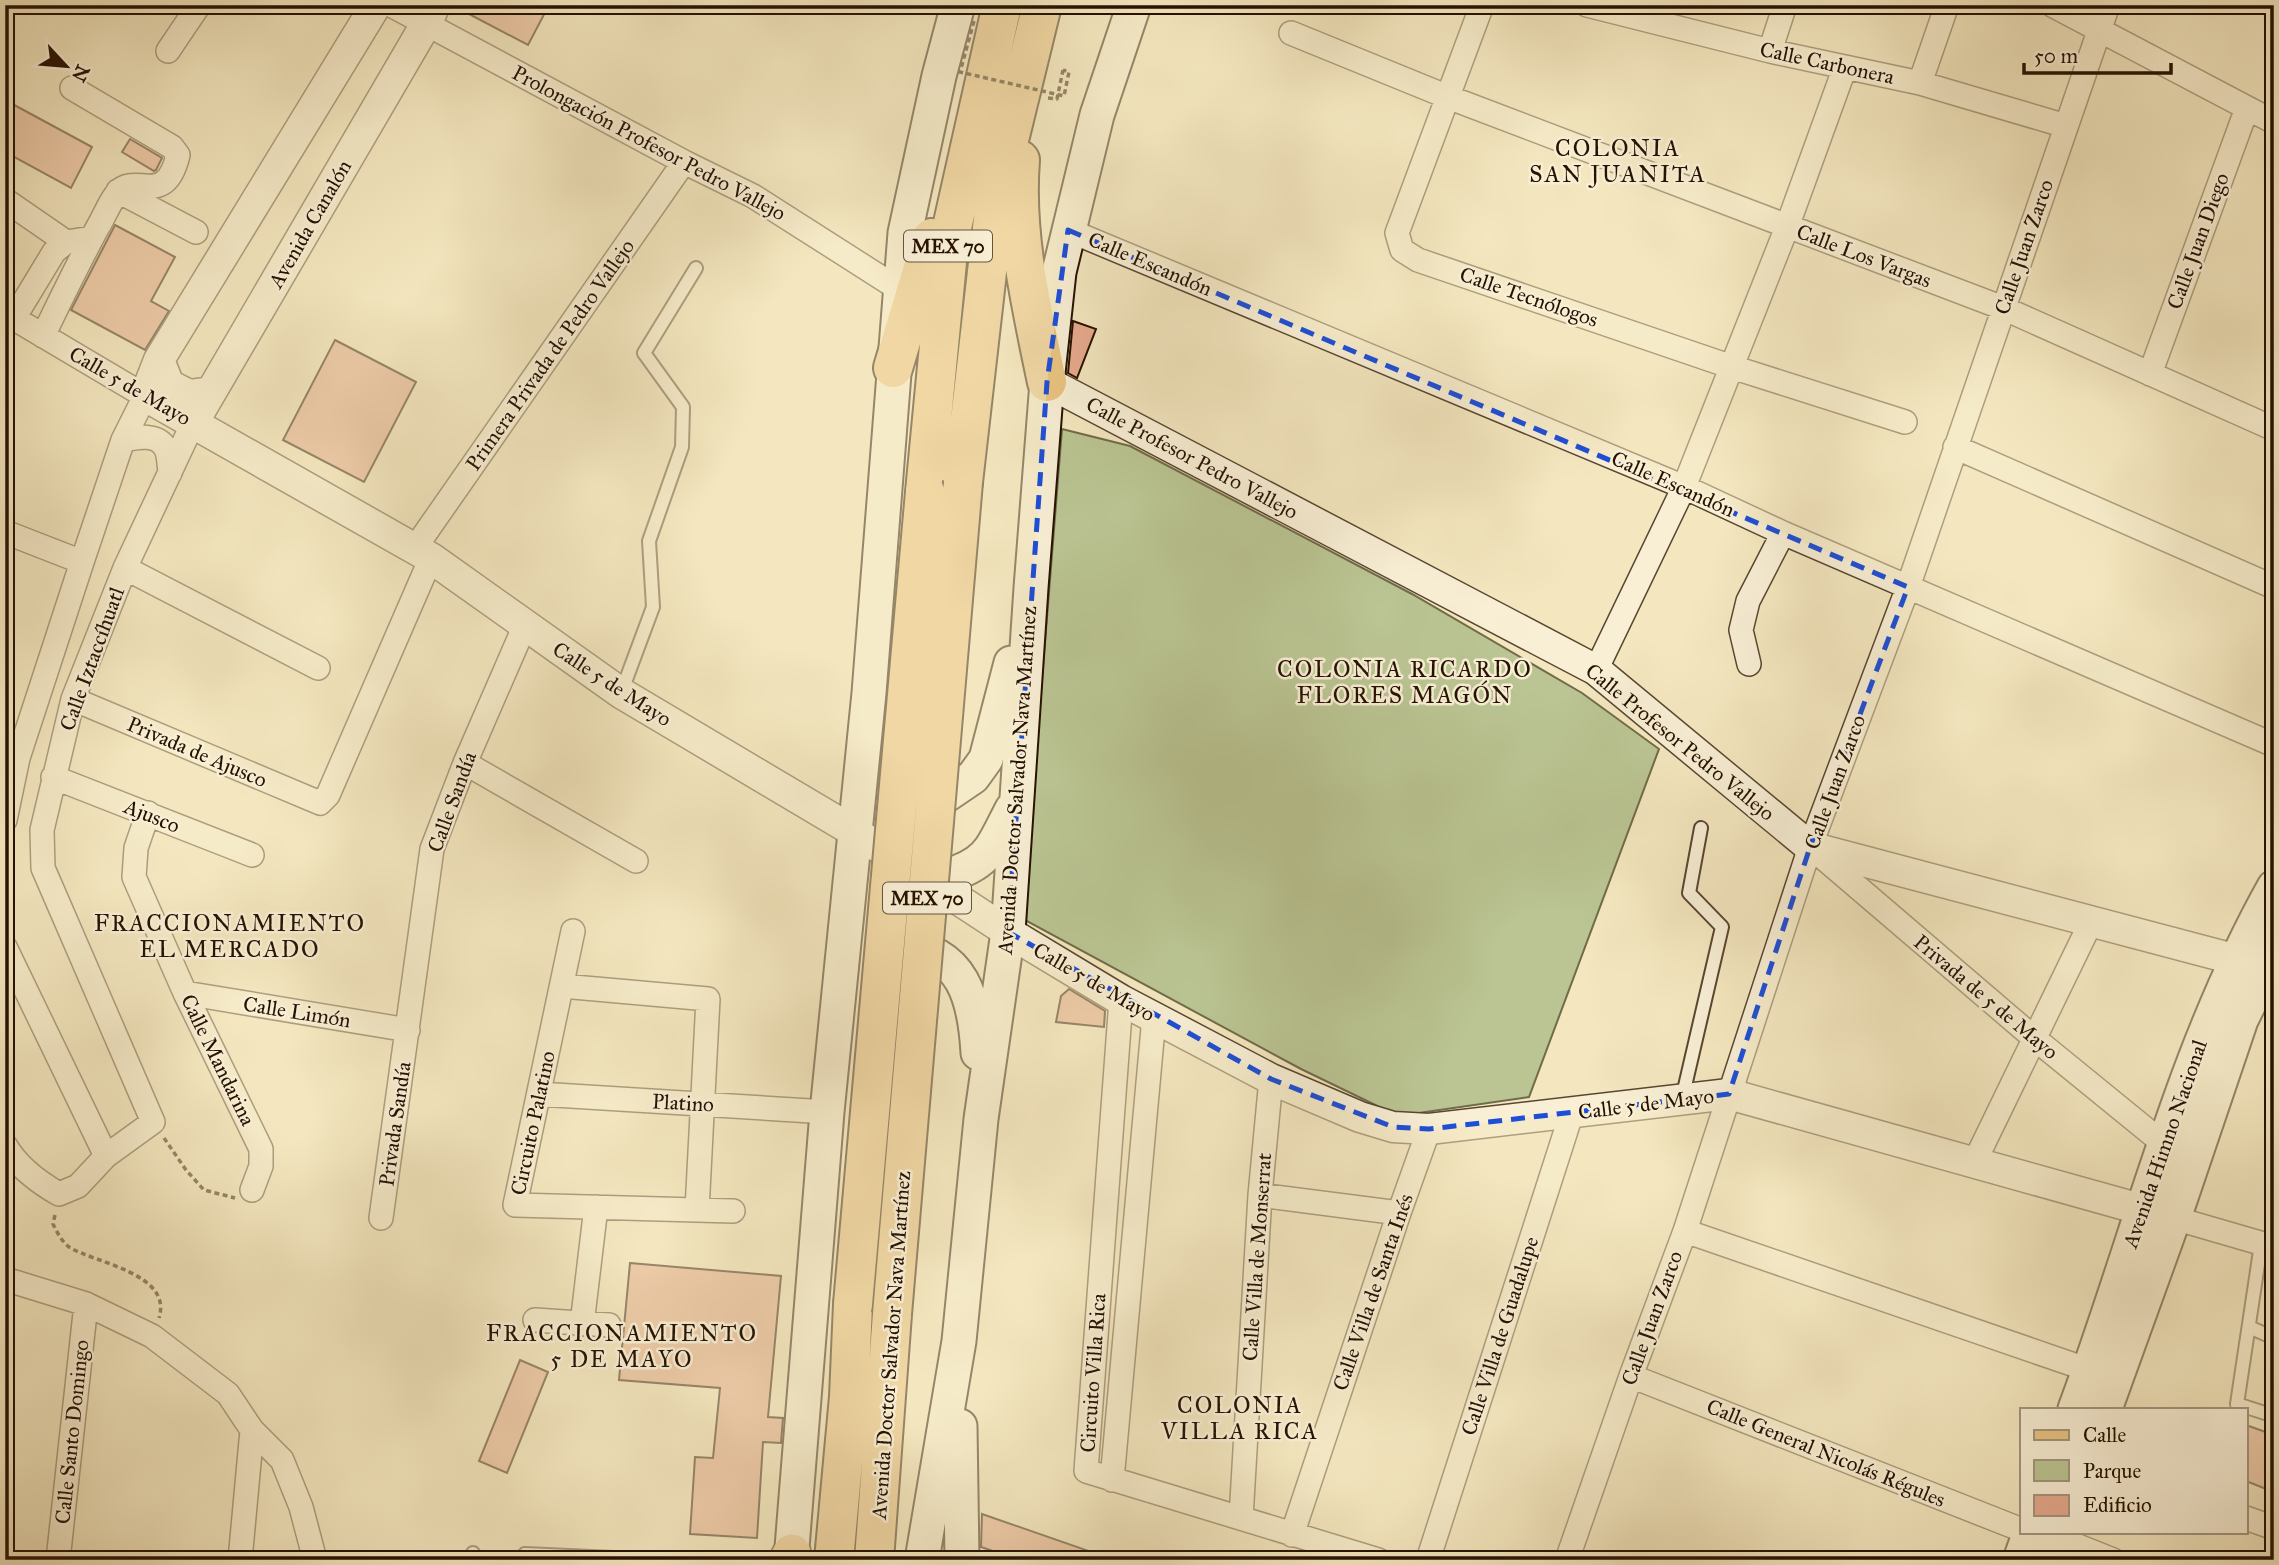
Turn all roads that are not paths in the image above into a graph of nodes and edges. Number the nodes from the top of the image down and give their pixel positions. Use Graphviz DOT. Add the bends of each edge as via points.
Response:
graph roads {
  1 [pos="199,5"];
  2 [pos="376,5"];
  3 [pos="391,5"];
  4 [pos="1042,5"];
  5 [pos="1134,5"];
  6 [pos="1482,5"];
  7 [pos="1587,5"];
  8 [pos="1785,5"];
  9 [pos="1947,5"];
  10 [pos="2052,5"];
  11 [pos="2108,5"];
  12 [pos="1632,11"];
  13 [pos="971,13"];
  14 [pos="431,15"];
  15 [pos="2099,30"];
  16 [pos="1291,33"];
  17 [pos="168,51"];
  18 [pos="1770,51"];
  19 [pos="1046,63"];
  20 [pos="1845,67"];
  21 [pos="1920,83"];
  22 [pos="72,88"];
  23 [pos="1448,97"];
  24 [pos="2247,108"];
  25 [pos="2274,122"];
  26 [pos="2066,126"];
  27 [pos="684,162"];
  28 [pos="118,191"];
  29 [pos="5,200"];
  30 [pos="1787,227"];
  31 [pos="1069,230"];
  32 [pos="196,232"];
  33 [pos="92,238"];
  34 [pos="66,242"];
  35 [pos="696,268"];
  36 [pos="902,291"];
  37 [pos="2003,308"];
  38 [pos="10,316"];
  39 [pos="43,336"];
  40 [pos="159,360"];
  41 [pos="1732,367"];
  42 [pos="893,368"];
  43 [pos="2150,374"];
  44 [pos="1047,382"];
  45 [pos="211,392"];
  46 [pos="145,396"];
  47 [pos="1905,422"];
  48 [pos="193,423"];
  49 [pos="2274,429"];
  50 [pos="123,440"];
  51 [pos="1955,447"];
  52 [pos="170,473"];
  53 [pos="1684,487"];
  54 [pos="5,532"];
  55 [pos="1783,533"];
  56 [pos="423,553"];
  57 [pos="82,562"];
  58 [pos="125,568"];
  59 [pos="1908,587"];
  60 [pos="2274,587"];
  61 [pos="1031,588"];
  62 [pos="525,625"];
  63 [pos="1749,664"];
  64 [pos="318,668"];
  65 [pos="1596,670"];
  66 [pos="621,693"];
  67 [pos="869,693"];
  68 [pos="73,699"];
  69 [pos="2274,745"];
  70 [pos="12,756"];
  71 [pos="466,763"];
  72 [pos="53,777"];
  73 [pos="1018,798"];
  74 [pos="320,803"];
  75 [pos="148,813"];
  76 [pos="5,820"];
  77 [pos="1701,828"];
  78 [pos="855,832"];
  79 [pos="1810,847"];
  80 [pos="252,855"];
  81 [pos="636,861"];
  82 [pos="926,880"];
  83 [pos="2274,887"];
  84 [pos="2092,920"];
  85 [pos="573,930"];
  86 [pos="1008,932"];
  87 [pos="845,933"];
  88 [pos="5,947"];
  89 [pos="2262,963"];
  90 [pos="562,986"];
  91 [pos="185,993"];
  92 [pos="1121,1000"];
  93 [pos="1154,1017"];
  94 [pos="836,1022"];
  95 [pos="408,1030"];
  96 [pos="2034,1038"];
  97 [pos="1270,1079"];
  98 [pos="539,1094"];
  99 [pos="1729,1094"];
  100 [pos="1682,1099"];
  101 [pos="702,1104"];
  102 [pos="827,1112"];
  103 [pos="1573,1112"];
  104 [pos="981,1119"];
  105 [pos="1429,1129"];
  106 [pos="2164,1144"];
  107 [pos="5,1145"];
  108 [pos="106,1156"];
  109 [pos="1974,1163"];
  110 [pos="252,1190"];
  111 [pos="1260,1195"];
  112 [pos="596,1207"];
  113 [pos="2142,1209"];
  114 [pos="696,1210"];
  115 [pos="733,1211"];
  116 [pos="1398,1213"];
  117 [pos="381,1218"];
  118 [pos="2174,1218"];
  119 [pos="1685,1231"];
  120 [pos="2267,1245"];
  121 [pos="1103,1247"];
  122 [pos="1133,1249"];
  123 [pos="5,1279"];
  124 [pos="86,1304"];
  125 [pos="535,1320"];
  126 [pos="582,1324"];
  127 [pos="609,1325"];
  128 [pos="2249,1327"];
  129 [pos="2274,1338"];
  130 [pos="959,1341"];
  131 [pos="2089,1370"];
  132 [pos="1631,1376"];
  133 [pos="849,1397"];
  134 [pos="2274,1403"];
  135 [pos="2075,1408"];
  136 [pos="2105,1408"];
  137 [pos="886,1418"];
  138 [pos="252,1430"];
  139 [pos="1112,1480"];
  140 [pos="1241,1518"];
  141 [pos="2248,1519"];
  142 [pos="2274,1528"];
  143 [pos="2020,1532"];
  144 [pos="1292,1535"];
  145 [pos="2037,1539"];
  146 [pos="797,1558"];
  147 [pos="1571,1559"];
  148 [pos="58,1560"];
  149 [pos="240,1560"];
  150 [pos="315,1560"];
  151 [pos="526,1560"];
  152 [pos="657,1560"];
  153 [pos="834,1560"];
  154 [pos="874,1560"];
  155 [pos="896,1560"];
  156 [pos="922,1560"];
  157 [pos="961,1560"];
  158 [pos="1378,1560"];
  159 [pos="1429,1560"];
  160 [pos="2113,1560"];
  1 -- 17 [label="street"];
  2 -- 40 [label="street"];
  3 -- 14 [label="street, Prolongación Profesor Pedro Vallejo"];
  4 -- 19 [label="highway, Avenida Doctor Salvador Nava Martínez / MEX 70"];
  5 -- 31 [label="main road, Avenida Doctor Salvador Nava Martínez" via="1097,115"];
  6 -- 23 [label="street, Calle Tecnólogos"];
  7 -- 12 [label="street, Calle Carbonera"];
  8 -- 18 [label="street"];
  9 -- 21 [label="street"];
  10 -- 15 [label="street"];
  11 -- 15 [label="street, Calle Juan Zarco"];
  12 -- 18 [label="street, Calle Carbonera"];
  13 -- 36 [label="main road" via="905,233"];
  13 -- 42 [label="highway"];
  13 -- 133 [label="highway, Avenida Doctor Salvador Nava Martínez / MEX 70, bridge" via="853,1304"];
  14 -- 27 [label="street, Prolongación Profesor Pedro Vallejo"];
  14 -- 45 [label="street, Avenida Canalón"];
  15 -- 24 [label="street"];
  15 -- 26 [label="street, Calle Juan Zarco"];
  16 -- 23 [label="street, Calle Los Vargas"];
  18 -- 20 [label="street, Calle Carbonera"];
  19 -- 44 [label="highway" via="1019,176 1024,268"];
  19 -- 137 [label="highway, Avenida Doctor Salvador Nava Martínez / MEX 70, bridge" via="996,193 963,482"];
  20 -- 21 [label="street, Calle Carbonera"];
  20 -- 30 [label="street"];
  21 -- 26 [label="street, Calle Carbonera"];
  22 -- 28 [label="street" via="172,147 178,155 174,170 156,187 128,186"];
  23 -- 30 [label="street, Calle Los Vargas"];
  23 -- 41 [label="street, Calle Tecnólogos" via="1397,233 1402,250 1418,260"];
  24 -- 25 [label="street"];
  24 -- 43 [label="street, Calle Juan Diego"];
  26 -- 37 [label="street, Calle Juan Zarco"];
  27 -- 36 [label="street, Prolongación Profesor Pedro Vallejo" via="753,195"];
  27 -- 56 [label="street, Primera Privada de Pedro Vallejo"];
  28 -- 32 [label="street"];
  28 -- 33 [label="street"];
  29 -- 34 [label="street"];
  30 -- 37 [label="street, Calle Los Vargas"];
  30 -- 41 [label="street"];
  31 -- 44 [label="main road, Avenida Doctor Salvador Nava Martínez" via="1059,272"];
  31 -- 53 [label="street, Calle Escandón"];
  33 -- 34 [label="street"];
  33 -- 39 [label="street"];
  34 -- 38 [label="street" via="54,252"];
  35 -- 66 [label="lane" via="644,352 683,407 682,447 649,541 653,607"];
  36 -- 42 [label="main road"];
  37 -- 43 [label="street, Calle Los Vargas"];
  37 -- 51 [label="street, Calle Juan Zarco"];
  38 -- 39 [label="street, Calle 5 de Mayo"];
  39 -- 46 [label="street, Calle 5 de Mayo"];
  40 -- 45 [label="street" via="169,385 189,395"];
  40 -- 46 [label="street"];
  41 -- 47 [label="street, Calle Tecnólogos"];
  41 -- 53 [label="street"];
  42 -- 67 [label="main road"];
  43 -- 49 [label="street, Calle Los Vargas"];
  44 -- 61 [label="main road, Avenida Doctor Salvador Nava Martínez"];
  44 -- 65 [label="street, Calle Profesor Pedro Vallejo"];
  45 -- 48 [label="street, Avenida Canalón"];
  46 -- 48 [label="street, Calle 5 de Mayo"];
  46 -- 50 [label="street, Calle Iztaccíhuatl"];
  48 -- 52 [label="street, Calle Iztaccíhuatl"];
  48 -- 56 [label="street, Calle 5 de Mayo"];
  50 -- 52 [label="street" via="155,439 166,449"];
  50 -- 57 [label="street, Calle Iztaccíhuatl"];
  51 -- 59 [label="street, Calle Juan Zarco"];
  51 -- 60 [label="street"];
  52 -- 58 [label="street, Calle Iztaccíhuatl"];
  53 -- 55 [label="street, Calle Escandón"];
  53 -- 65 [label="street"];
  54 -- 57 [label="street"];
  55 -- 59 [label="street, Calle Escandón"];
  55 -- 63 [label="street" via="1748,601 1741,630"];
  56 -- 62 [label="street, Calle 5 de Mayo"];
  56 -- 74 [label="street, Primera Privada de Pedro Vallejo" via="328,795"];
  57 -- 70 [label="street, Calle Iztaccíhuatl"];
  58 -- 64 [label="street"];
  58 -- 68 [label="street, Calle Iztaccíhuatl"];
  59 -- 69 [label="street, Calle Escandón"];
  59 -- 79 [label="street, Calle Juan Zarco"];
  61 -- 67 [label="main road" via="986,760 956,790 931,799 894,780"];
  61 -- 73 [label="main road, Avenida Doctor Salvador Nava Martínez"];
  62 -- 66 [label="street, Calle 5 de Mayo"];
  62 -- 71 [label="street, Calle Sandía"];
  65 -- 79 [label="street, Calle Profesor Pedro Vallejo"];
  66 -- 78 [label="street, Calle 5 de Mayo"];
  67 -- 78 [label="main road"];
  68 -- 72 [label="street, Calle Iztaccíhuatl"];
  68 -- 74 [label="street, Privada de Ajusco"];
  70 -- 76 [label="street, Calle Iztaccíhuatl"];
  71 -- 81 [label="street"];
  71 -- 95 [label="street, Calle Sandía" via="432,849"];
  72 -- 75 [label="street, Ajusco"];
  72 -- 108 [label="street, Calle Iztaccíhuatl" via="42,830 43,868 153,1122"];
  73 -- 82 [label="main road" via="980,860"];
  73 -- 86 [label="main road, Avenida Doctor Salvador Nava Martínez"];
  75 -- 80 [label="street, Ajusco"];
  75 -- 91 [label="street, Calle Mandarina" via="136,848 134,877"];
  77 -- 100 [label="lane" via="1689,893 1722,927"];
  78 -- 82 [label="street, Calle 5 de Mayo"];
  78 -- 87 [label="main road"];
  79 -- 84 [label="street, Calle Profesor Pedro Vallejo"];
  79 -- 96 [label="street, Privada de 5 de Mayo"];
  79 -- 99 [label="street, Calle Juan Zarco"];
  82 -- 86 [label="street, Calle 5 de Mayo"];
  82 -- 87 [label="main road" via="871,893 859,902"];
  83 -- 89 [label="main road, Avenida Himno Nacional"];
  84 -- 89 [label="street, Calle Profesor Pedro Vallejo"];
  84 -- 96 [label="street"];
  85 -- 90 [label="street, Circuito Palatino"];
  86 -- 92 [label="street, Calle 5 de Mayo"];
  86 -- 104 [label="main road, Avenida Doctor Salvador Nava Martínez"];
  87 -- 94 [label="main road"];
  88 -- 108 [label="street"];
  89 -- 106 [label="main road, Avenida Himno Nacional" via="2209,1020"];
  89 -- 118 [label="main road, Avenida Himno Nacional"];
  90 -- 98 [label="street, Circuito Palatino"];
  90 -- 101 [label="street" via="708,999"];
  91 -- 95 [label="street, Calle Limón"];
  91 -- 110 [label="street, Calle Mandarina" via="261,1149 261,1166"];
  92 -- 93 [label="street, Calle 5 de Mayo"];
  92 -- 121 [label="street, Circuito Villa Rica"];
  93 -- 97 [label="street, Calle 5 de Mayo"];
  93 -- 122 [label="street, Circuito Villa Rica"];
  94 -- 102 [label="main road"];
  94 -- 104 [label="main road" via="841,993 858,958 876,948 903,946 935,955 951,966 973,1004"];
  95 -- 117 [label="street, Privada Sandía"];
  96 -- 106 [label="street, Privada de 5 de Mayo"];
  96 -- 109 [label="street"];
  97 -- 105 [label="street, Calle 5 de Mayo" via="1360,1117 1394,1127"];
  97 -- 111 [label="street, Calle Villa de Monserrat"];
  98 -- 101 [label="street, Platino"];
  98 -- 112 [label="street, Circuito Palatino" via="514,1205"];
  99 -- 100 [label="street, Calle 5 de Mayo"];
  99 -- 109 [label="street, Calle 5 de Mayo"];
  99 -- 119 [label="street, Calle Juan Zarco"];
  100 -- 103 [label="street, Calle 5 de Mayo"];
  101 -- 102 [label="street, Platino"];
  101 -- 114 [label="street"];
  102 -- 146 [label="main road"];
  103 -- 105 [label="street, Calle 5 de Mayo"];
  103 -- 159 [label="street, Calle Villa de Guadalupe"];
  104 -- 130 [label="main road, Avenida Doctor Salvador Nava Martínez"];
  105 -- 116 [label="street, Calle Villa de Santa Inés"];
  106 -- 113 [label="main road, Avenida Himno Nacional"];
  107 -- 108 [label="street" via="39,1182 59,1194 78,1186"];
  109 -- 113 [label="street, Calle 5 de Mayo"];
  111 -- 116 [label="street"];
  111 -- 140 [label="street, Calle Villa de Monserrat"];
  112 -- 114 [label="street, Circuito Palatino"];
  112 -- 126 [label="street"];
  113 -- 118 [label="street, Calle 5 de Mayo"];
  113 -- 131 [label="main road, Avenida Himno Nacional"];
  114 -- 115 [label="street, Circuito Palatino"];
  116 -- 144 [label="street, Calle Villa de Santa Inés"];
  118 -- 120 [label="street, Calle 5 de Mayo"];
  118 -- 136 [label="main road, Avenida Himno Nacional"];
  119 -- 131 [label="street"];
  119 -- 132 [label="street, Calle Juan Zarco"];
  120 -- 128 [label="lane"];
  121 -- 122 [label="street"];
  121 -- 139 [label="street, Circuito Villa Rica" via="1086,1471"];
  122 -- 139 [label="street, Circuito Villa Rica"];
  123 -- 124 [label="street"];
  124 -- 138 [label="street" via="152,1336 228,1394"];
  124 -- 148 [label="street, Calle Santo Domingo"];
  125 -- 126 [label="street"];
  126 -- 127 [label="street"];
  128 -- 129 [label="lane"];
  128 -- 134 [label="lane" via="2237,1404 2271,1415"];
  130 -- 156 [label="main road, Avenida Doctor Salvador Nava Martínez"];
  130 -- 157 [label="main road"];
  131 -- 135 [label="main road, Avenida Himno Nacional"];
  132 -- 143 [label="street, Calle General Nicolás Régules"];
  132 -- 147 [label="street, Calle Juan Zarco"];
  133 -- 146 [label="highway"];
  133 -- 153 [label="highway, Avenida Doctor Salvador Nava Martínez / MEX 70"];
  137 -- 154 [label="highway, Avenida Doctor Salvador Nava Martínez / MEX 70"];
  137 -- 155 [label="highway"];
  138 -- 149 [label="street"];
  138 -- 150 [label="street" via="282,1460"];
  139 -- 140 [label="street, Circuito Villa Rica"];
  140 -- 144 [label="street, Circuito Villa Rica"];
  141 -- 142 [label="street"];
  144 -- 158 [label="street, Circuito Villa Rica"];
  145 -- 160 [label="street, Calle General Nicolás Régules"];
  151 -- 152 [label="lane" via="525,1553"];
}
